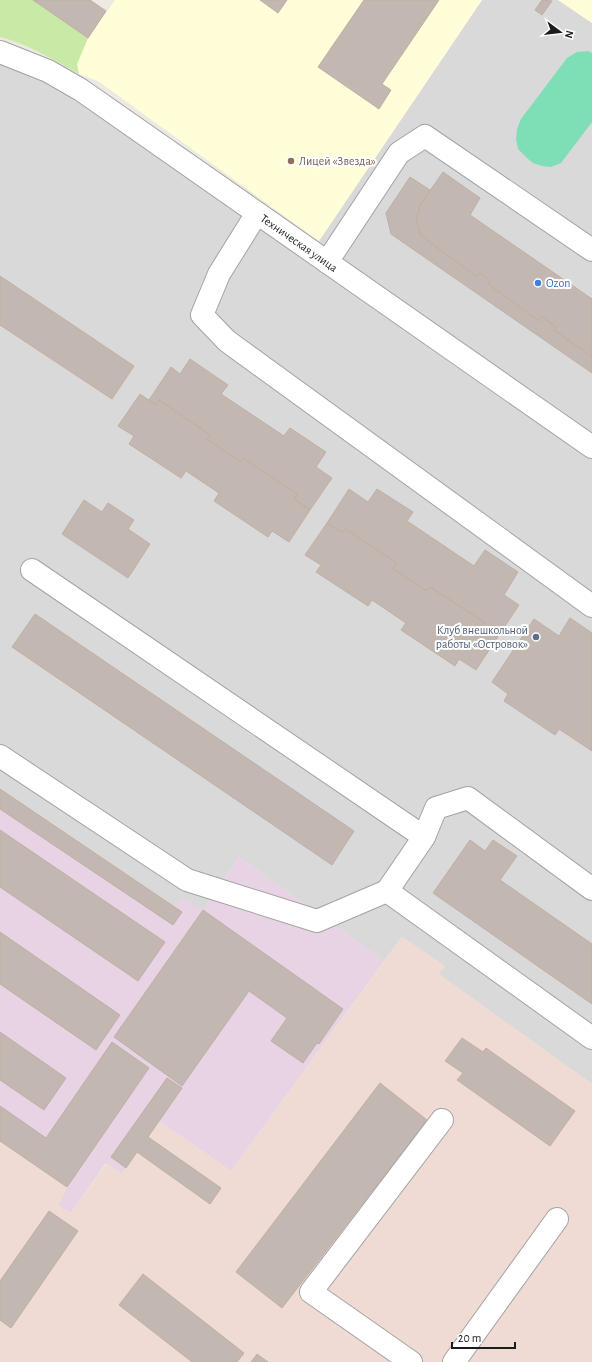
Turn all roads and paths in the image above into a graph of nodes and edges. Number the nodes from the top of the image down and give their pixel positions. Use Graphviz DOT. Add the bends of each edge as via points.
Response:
graph roads {
  1 [pos="0,52"];
  2 [pos="257,213"];
  3 [pos="592,250"];
  4 [pos="327,262"];
  5 [pos="592,447"];
  6 [pos="32,570"];
  7 [pos="592,606"];
  8 [pos="0,756"];
  9 [pos="424,837"];
  10 [pos="592,889"];
  11 [pos="387,891"];
  12 [pos="592,1038"];
  13 [pos="442,1120"];
  14 [pos="557,1219"];
  15 [pos="411,1362"];
  16 [pos="454,1362"];
  1 -- 2 [label="street, Техническая улица" via="48,71 81,90"];
  2 -- 4 [label="street, Техническая улица"];
  2 -- 7 [label="street" via="219,274 202,315 227,341"];
  3 -- 4 [label="street" via="425,136 399,153"];
  4 -- 5 [label="street, Техническая улица"];
  6 -- 9 [label="street"];
  8 -- 11 [label="street" via="187,880 317,920"];
  9 -- 10 [label="street" via="436,808 468,798"];
  9 -- 11 [label="street"];
  11 -- 12 [label="street"];
  13 -- 15 [label="street" via="311,1292"];
  14 -- 16 [label="street"];
}
